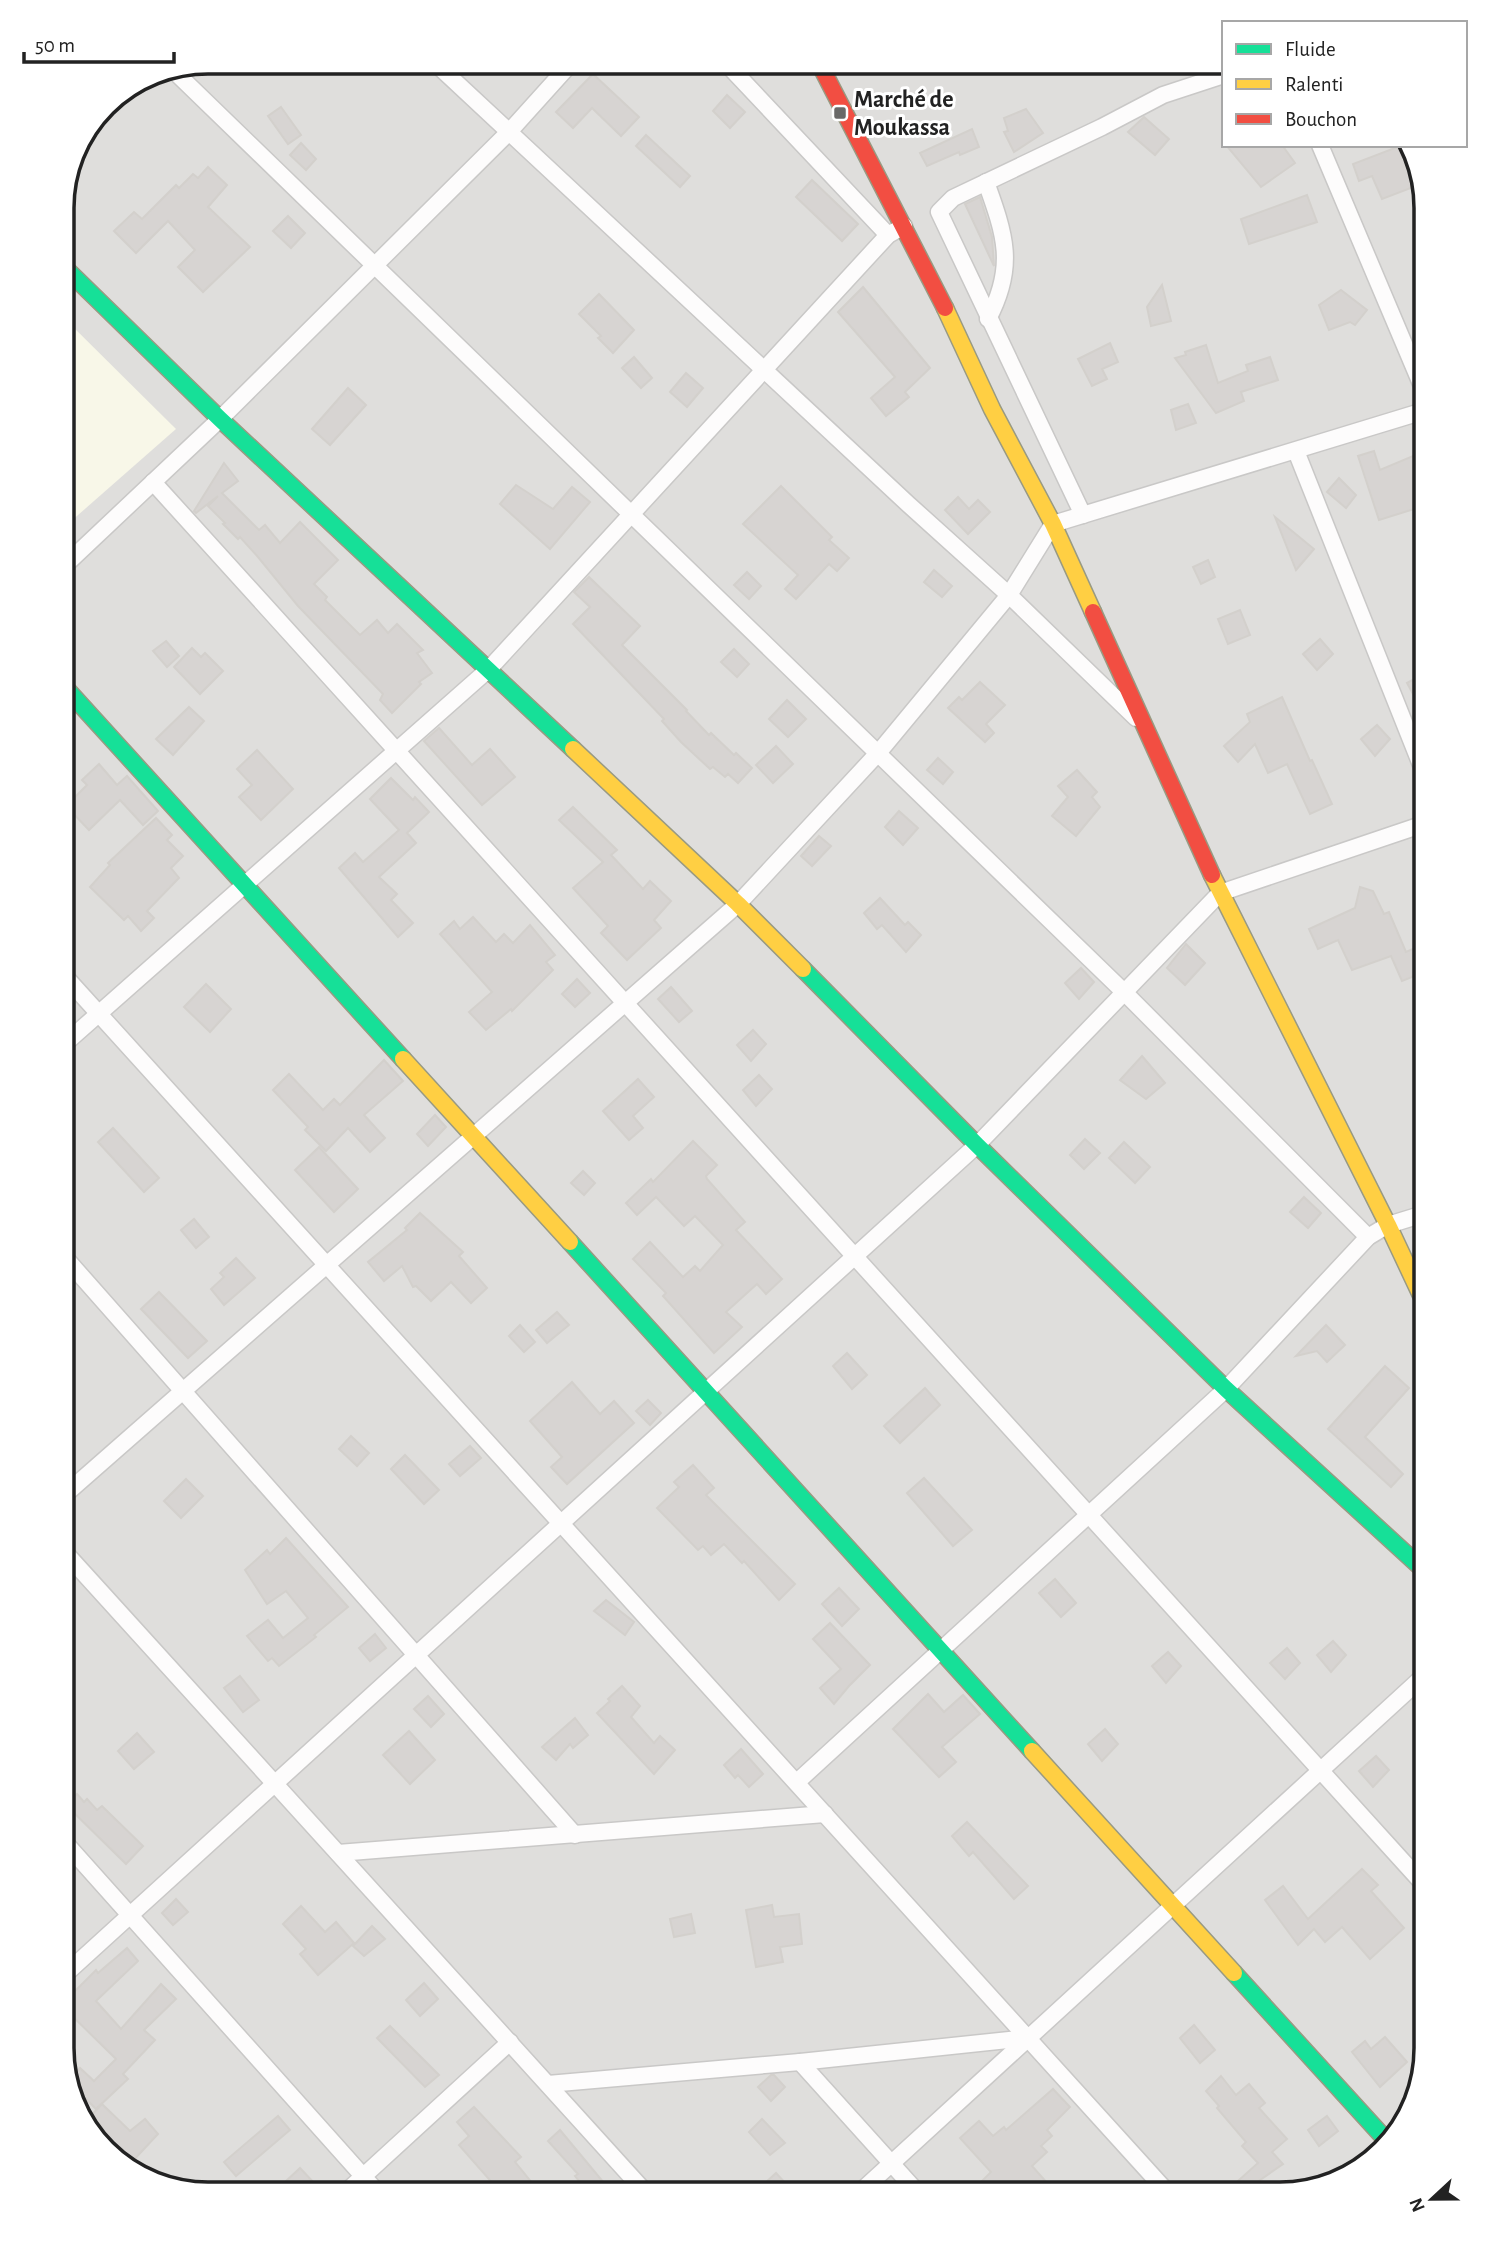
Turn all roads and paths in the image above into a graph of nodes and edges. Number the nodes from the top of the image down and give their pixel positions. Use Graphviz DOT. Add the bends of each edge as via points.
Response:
graph roads {
  1 [pos="447,74"];
  2 [pos="561,74"];
  3 [pos="736,74"];
  4 [pos="825,74"];
  5 [pos="180,76"];
  6 [pos="1222,76"];
  7 [pos="509,132"];
  8 [pos="1322,147"];
  9 [pos="986,181"];
  10 [pos="904,226"];
  11 [pos="888,235"];
  12 [pos="374,266"];
  13 [pos="74,277"];
  14 [pos="988,319"];
  15 [pos="1414,367"];
  16 [pos="763,369"];
  17 [pos="1414,414"];
  18 [pos="220,419"];
  19 [pos="1296,451"];
  20 [pos="153,482"];
  21 [pos="631,513"];
  22 [pos="1083,515"];
  23 [pos="1053,524"];
  24 [pos="74,557"];
  25 [pos="1009,595"];
  26 [pos="489,669"];
  27 [pos="74,696"];
  28 [pos="1146,727"];
  29 [pos="1414,747"];
  30 [pos="398,752"];
  31 [pos="879,752"];
  32 [pos="1414,827"];
  33 [pos="246,885"];
  34 [pos="1220,892"];
  35 [pos="738,904"];
  36 [pos="74,986"];
  37 [pos="1124,992"];
  38 [pos="625,1003"];
  39 [pos="99,1014"];
  40 [pos="74,1036"];
  41 [pos="474,1136"];
  42 [pos="977,1145"];
  43 [pos="1414,1217"];
  44 [pos="1388,1225"];
  45 [pos="1368,1237"];
  46 [pos="855,1257"];
  47 [pos="327,1265"];
  48 [pos="74,1268"];
  49 [pos="1414,1280"];
  50 [pos="1226,1389"];
  51 [pos="183,1391"];
  52 [pos="706,1392"];
  53 [pos="74,1487"];
  54 [pos="1088,1514"];
  55 [pos="561,1524"];
  56 [pos="1414,1561"];
  57 [pos="74,1562"];
  58 [pos="941,1650"];
  59 [pos="416,1655"];
  60 [pos="1414,1685"];
  61 [pos="1320,1770"];
  62 [pos="797,1782"];
  63 [pos="275,1783"];
  64 [pos="825,1814"];
  65 [pos="575,1835"];
  66 [pos="74,1853"];
  67 [pos="338,1853"];
  68 [pos="1414,1874"];
  69 [pos="1173,1906"];
  70 [pos="130,1915"];
  71 [pos="74,1966"];
  72 [pos="1028,2038"];
  73 [pos="510,2042"];
  74 [pos="800,2062"];
  75 [pos="548,2084"];
  76 [pos="1381,2135"];
  77 [pos="892,2163"];
  78 [pos="363,2176"];
  79 [pos="358,2181"];
  80 [pos="368,2181"];
  81 [pos="636,2181"];
  82 [pos="872,2182"];
  83 [pos="908,2182"];
  84 [pos="1158,2182"];
  1 -- 7 [label="street"];
  2 -- 7 [label="street"];
  3 -- 11 [label="street"];
  4 -- 10 [label="street"];
  5 -- 12 [label="street"];
  6 -- 9 [label="street" via="1163,95"];
  7 -- 12 [label="street"];
  7 -- 16 [label="street"];
  8 -- 15 [label="street"];
  9 -- 14 [label="street" via="1007,261 1000,296"];
  9 -- 14 [label="street" via="939,212"];
  10 -- 11 [label="street"];
  10 -- 23 [label="street"];
  11 -- 16 [label="street"];
  12 -- 18 [label="street"];
  12 -- 21 [label="street"];
  13 -- 18 [label="street"];
  14 -- 22 [label="street"];
  16 -- 21 [label="street"];
  16 -- 25 [label="street"];
  17 -- 19 [label="street"];
  18 -- 20 [label="street"];
  18 -- 26 [label="street"];
  19 -- 22 [label="street"];
  19 -- 29 [label="street"];
  20 -- 24 [label="street"];
  20 -- 30 [label="street"];
  21 -- 26 [label="street"];
  21 -- 31 [label="street"];
  22 -- 23 [label="street"];
  23 -- 25 [label="street"];
  23 -- 28 [label="street"];
  25 -- 28 [label="street"];
  25 -- 31 [label="street"];
  26 -- 30 [label="street"];
  26 -- 35 [label="street"];
  27 -- 33 [label="street"];
  28 -- 34 [label="street"];
  30 -- 33 [label="street"];
  30 -- 38 [label="street"];
  31 -- 35 [label="street"];
  31 -- 37 [label="street"];
  32 -- 34 [label="street"];
  33 -- 39 [label="street"];
  33 -- 41 [label="street"];
  34 -- 37 [label="street"];
  34 -- 44 [label="street"];
  35 -- 38 [label="street"];
  35 -- 42 [label="street"];
  36 -- 39 [label="street"];
  37 -- 42 [label="street"];
  37 -- 45 [label="street"];
  38 -- 41 [label="street"];
  38 -- 46 [label="street"];
  39 -- 40 [label="street"];
  39 -- 47 [label="street"];
  41 -- 47 [label="street"];
  41 -- 52 [label="street"];
  42 -- 46 [label="street"];
  42 -- 50 [label="street"];
  43 -- 44 [label="street"];
  44 -- 45 [label="street"];
  44 -- 49 [label="street"];
  45 -- 50 [label="street"];
  46 -- 52 [label="street"];
  46 -- 54 [label="street"];
  47 -- 51 [label="street"];
  47 -- 55 [label="street"];
  48 -- 51 [label="street"];
  50 -- 54 [label="street"];
  50 -- 56 [label="street"];
  51 -- 53 [label="street"];
  51 -- 59 [label="street"];
  52 -- 55 [label="street"];
  52 -- 58 [label="street"];
  54 -- 58 [label="street"];
  54 -- 61 [label="street"];
  55 -- 59 [label="street"];
  55 -- 62 [label="street"];
  57 -- 63 [label="street"];
  58 -- 62 [label="street"];
  58 -- 69 [label="street"];
  59 -- 63 [label="street"];
  59 -- 65 [label="street"];
  60 -- 61 [label="street"];
  61 -- 68 [label="street"];
  61 -- 69 [label="street"];
  62 -- 64 [label="street"];
  63 -- 67 [label="street"];
  63 -- 70 [label="street"];
  64 -- 65 [label="street"];
  64 -- 72 [label="street"];
  65 -- 67 [label="street"];
  66 -- 70 [label="street"];
  67 -- 73 [label="street"];
  69 -- 72 [label="street"];
  69 -- 76 [label="street"];
  70 -- 71 [label="street"];
  70 -- 78 [label="street"];
  72 -- 74 [label="street"];
  72 -- 77 [label="street"];
  72 -- 84 [label="street"];
  73 -- 75 [label="street"];
  73 -- 78 [label="street"];
  74 -- 75 [label="street"];
  74 -- 77 [label="street"];
  75 -- 81 [label="street"];
  77 -- 82 [label="street"];
  77 -- 83 [label="street"];
  78 -- 79 [label="street"];
  78 -- 80 [label="street"];
}
